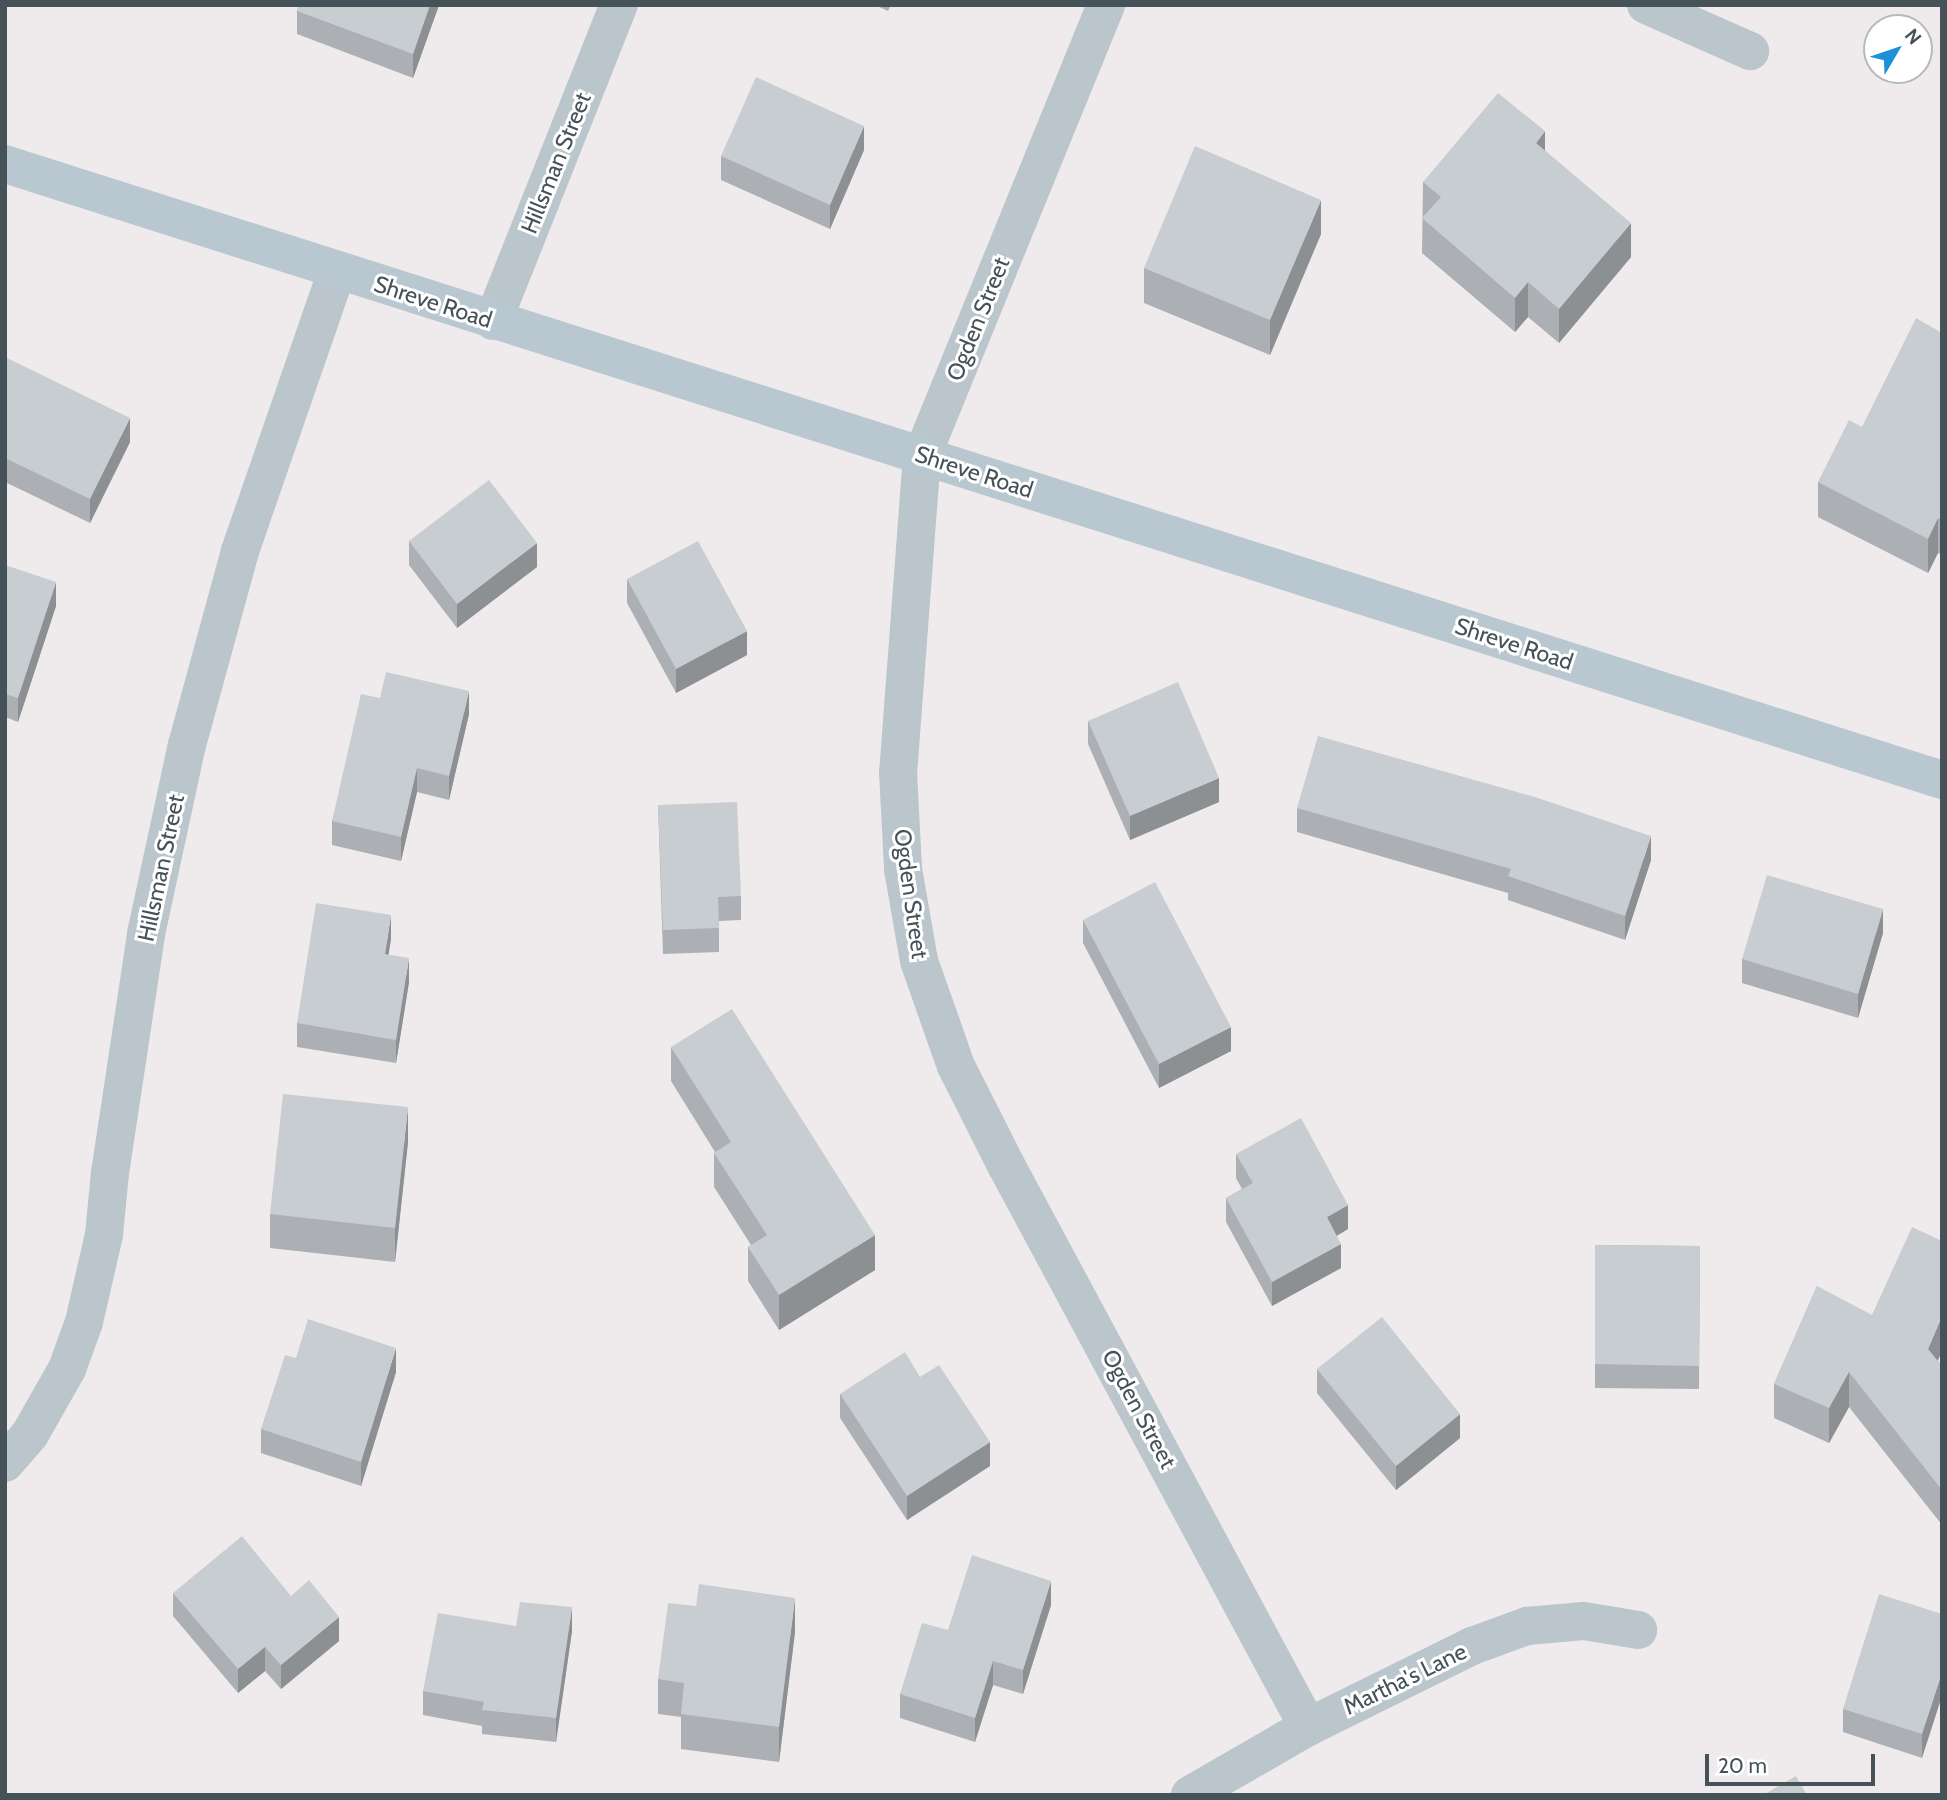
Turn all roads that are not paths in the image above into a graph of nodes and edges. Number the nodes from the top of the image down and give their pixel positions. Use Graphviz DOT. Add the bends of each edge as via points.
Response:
graph roads {
  1 [pos="619,5"];
  2 [pos="1107,5"];
  3 [pos="1646,5"];
  4 [pos="1750,51"];
  5 [pos="5,164"];
  6 [pos="337,271"];
  7 [pos="493,321"];
  8 [pos="922,455"];
  9 [pos="1942,780"];
  10 [pos="5,1463"];
  11 [pos="1638,1630"];
  12 [pos="1308,1727"];
  13 [pos="1190,1795"];
  1 -- 7 [label="street, Hillsman Street"];
  2 -- 8 [label="street, Ogden Street"];
  3 -- 4 [label="street"];
  5 -- 6 [label="main road, Shreve Road"];
  6 -- 7 [label="main road, Shreve Road"];
  6 -- 10 [label="street, Hillsman Street" via="240,551 187,745 146,934 104,1235 84,1322 61,1380 30,1434"];
  7 -- 8 [label="main road, Shreve Road"];
  8 -- 9 [label="main road, Shreve Road"];
  8 -- 12 [label="street, Ogden Street" via="898,772 903,869 919,961 956,1066 1006,1165"];
  11 -- 12 [label="street, Martha's Lane" via="1584,1620 1527,1626 1472,1646"];
  12 -- 13 [label="street, Martha's Lane"];
}
